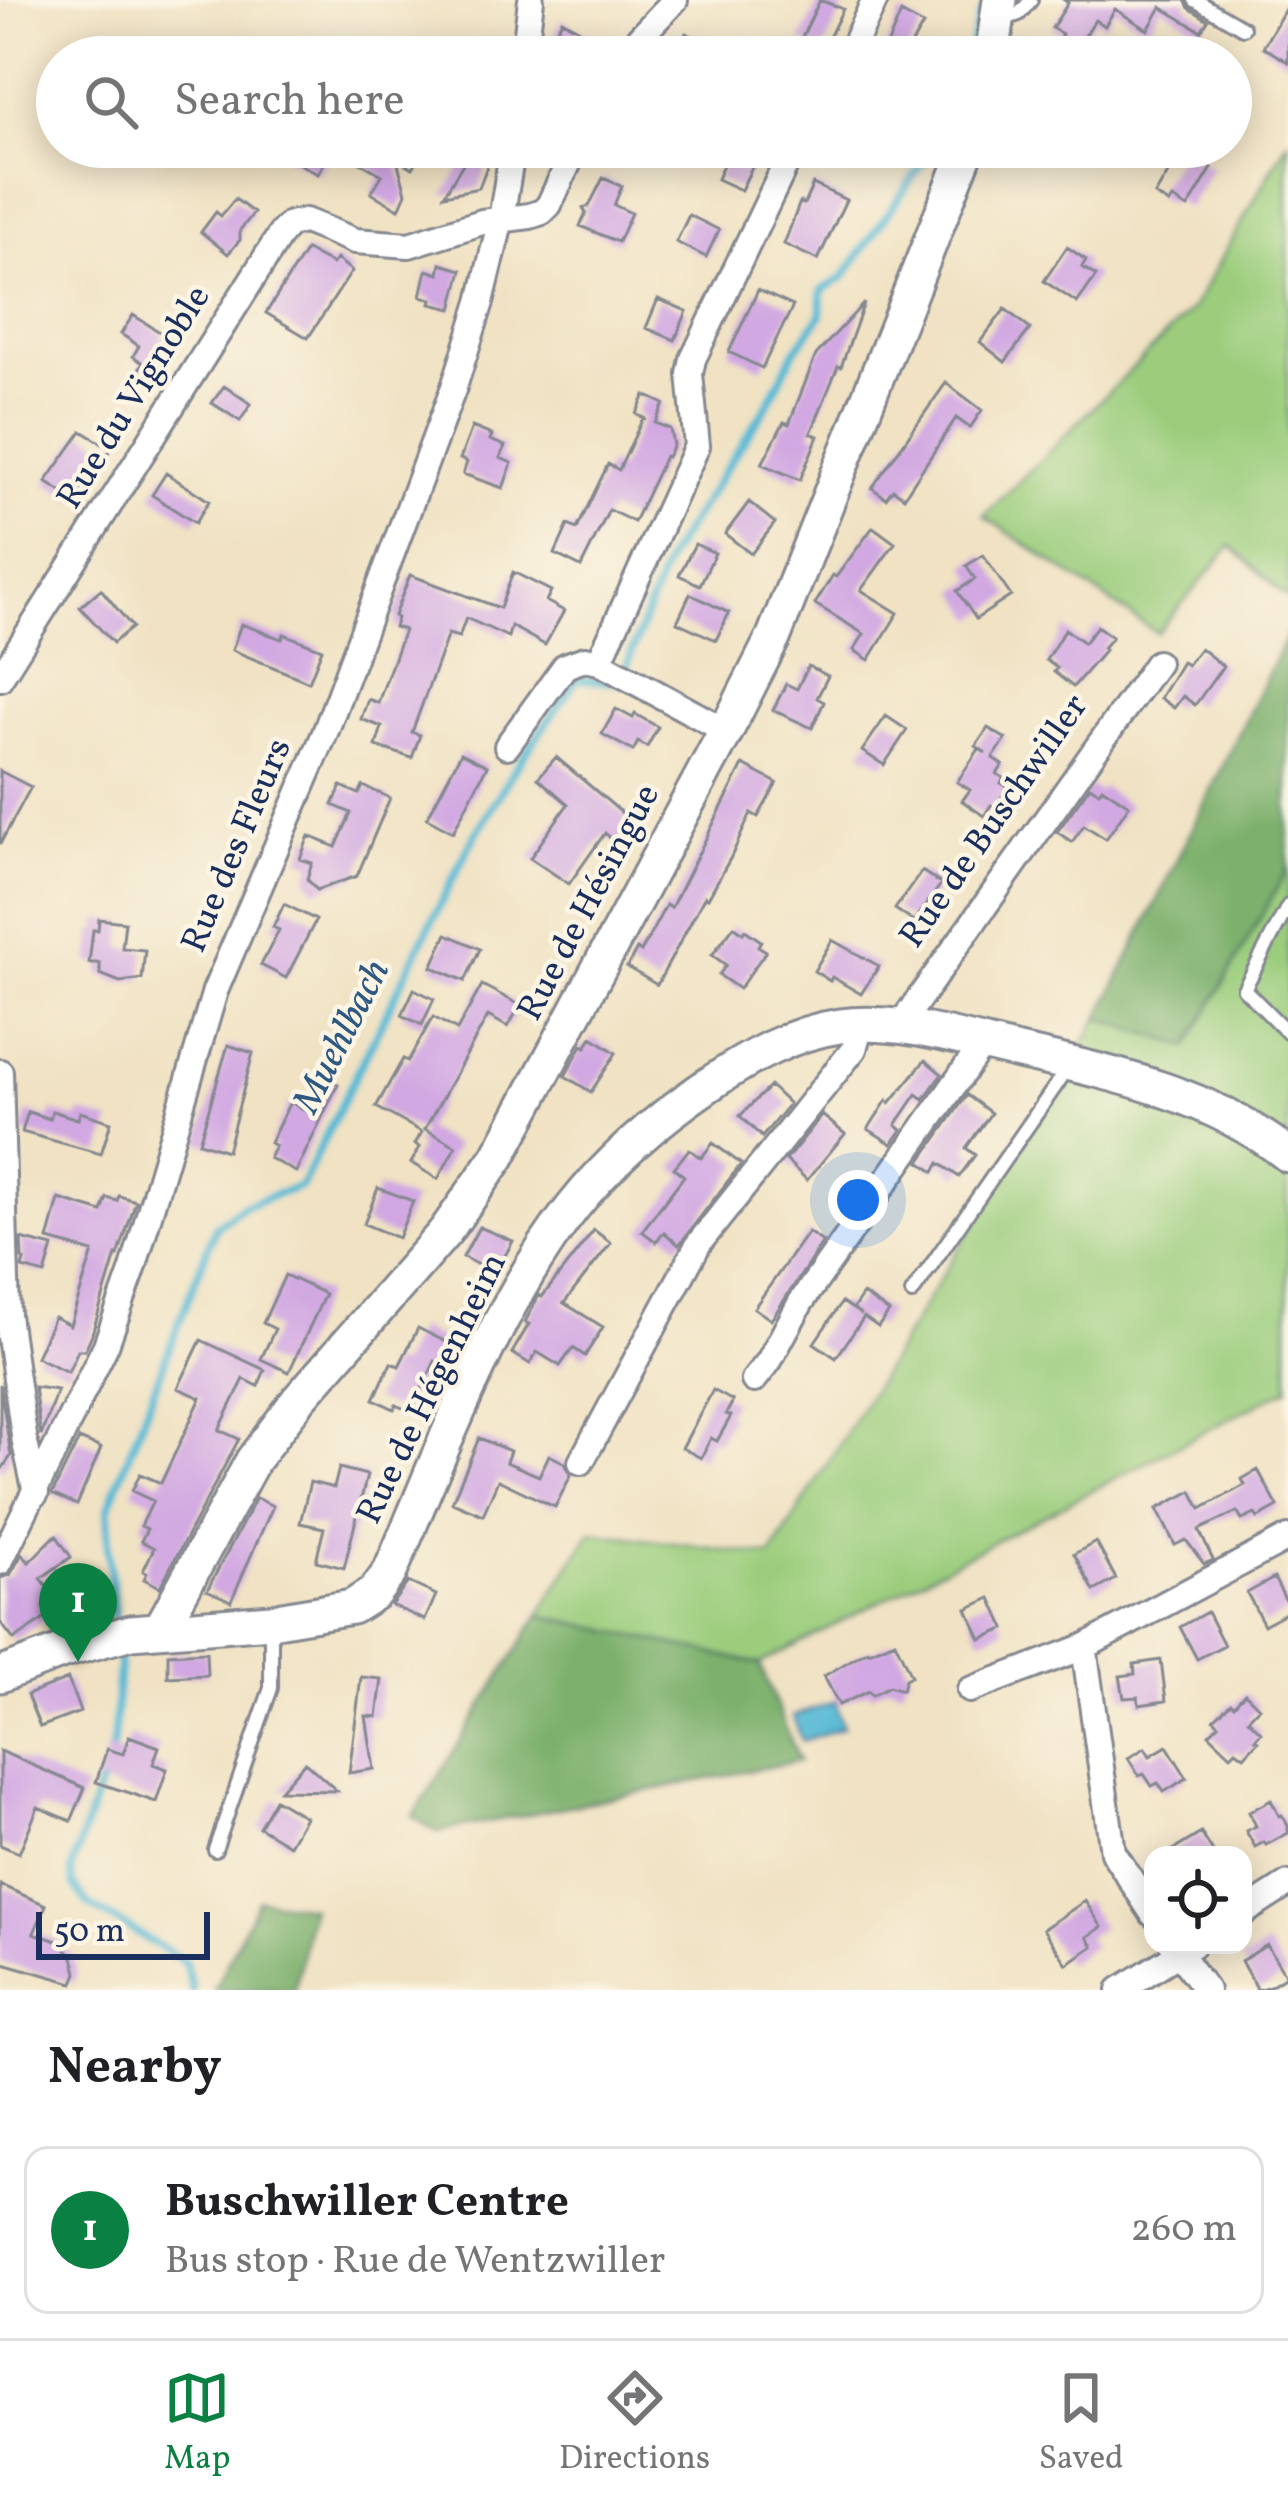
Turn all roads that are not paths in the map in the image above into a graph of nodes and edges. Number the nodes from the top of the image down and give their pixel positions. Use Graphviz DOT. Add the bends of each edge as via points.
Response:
graph roads {
  1 [pos="531,0"];
  2 [pos="675,0"];
  3 [pos="875,0"];
  4 [pos="1031,0"];
  5 [pos="1195,0"];
  6 [pos="999,11"];
  7 [pos="1243,28"];
  8 [pos="527,36"];
  9 [pos="642,36"];
  10 [pos="858,36"];
  11 [pos="509,168"];
  12 [pos="566,168"];
  13 [pos="784,168"];
  14 [pos="960,168"];
  15 [pos="501,219"];
  16 [pos="1157,663"];
  17 [pos="603,664"];
  18 [pos="0,679"];
  19 [pos="726,731"];
  20 [pos="507,746"];
  21 [pos="1288,906"];
  22 [pos="860,1024"];
  23 [pos="915,1030"];
  24 [pos="1288,1033"];
  25 [pos="983,1044"];
  26 [pos="1068,1063"];
  27 [pos="0,1072"];
  28 [pos="1288,1155"];
  29 [pos="912,1293"];
  30 [pos="754,1380"];
  31 [pos="581,1462"];
  32 [pos="36,1492"];
  33 [pos="6,1534"];
  34 [pos="1288,1538"];
  35 [pos="0,1562"];
  36 [pos="272,1621"];
  37 [pos="146,1630"];
  38 [pos="1084,1647"];
  39 [pos="0,1675"];
  40 [pos="970,1690"];
  41 [pos="215,1850"];
  42 [pos="1288,1884"];
  43 [pos="1144,1900"];
  44 [pos="1252,1907"];
  45 [pos="1172,1954"];
  46 [pos="1185,1954"];
  47 [pos="1120,1990"];
  48 [pos="1206,1990"];
  1 -- 8 [label="street"];
  2 -- 9 [label="street"];
  3 -- 10 [label="street"];
  4 -- 6 [label="lane" via="1019,14"];
  5 -- 7 [label="lane"];
  11 -- 15 [label="street, Rue des Fleurs"];
  12 -- 15 [label="street" via="542,212"];
  13 -- 17 [label="street" via="693,359 697,446"];
  14 -- 19 [label="street, Rue de Hésingue" via="808,556"];
  15 -- 18 [label="street, Rue du Vignoble" via="398,245 355,241 305,221 282,232"];
  15 -- 32 [label="street, Rue des Fleurs" via="454,387 325,733 215,991 106,1345"];
  16 -- 23 [label="street, Rue de Buschwiller"];
  17 -- 19 [label="street"];
  17 -- 20 [label="street" via="565,666"];
  19 -- 37 [label="street, Rue de Hésingue" via="498,1157 253,1460"];
  21 -- 24 [label="lane" via="1244,988"];
  22 -- 23 [label="street, Rue de Hégenheim"];
  22 -- 31 [label="street" via="854,1049 699,1243"];
  22 -- 36 [label="street, Rue de Hégenheim" via="816,1030 751,1058 667,1114 603,1173 512,1303 382,1583 352,1607"];
  23 -- 25 [label="street"];
  25 -- 26 [label="street"];
  25 -- 30 [label="street"];
  26 -- 28 [label="street" via="1179,1094"];
  26 -- 29 [label="lane"];
  27 -- 32 [label="street" via="8,1316"];
  32 -- 33 [label="street, Rue des Fleurs"];
  33 -- 35 [label="street, Rue des Fleurs"];
  34 -- 38 [label="street"];
  36 -- 37 [label="street, Rue de Hégenheim"];
  36 -- 41 [label="lane" via="271,1688"];
  37 -- 39 [label="street, Rue de Hégenheim"];
  38 -- 40 [label="street"];
  38 -- 43 [label="street" via="1113,1852"];
  42 -- 44 [label="street"];
  45 -- 47 [label="street"];
  46 -- 48 [label="street"];
}
